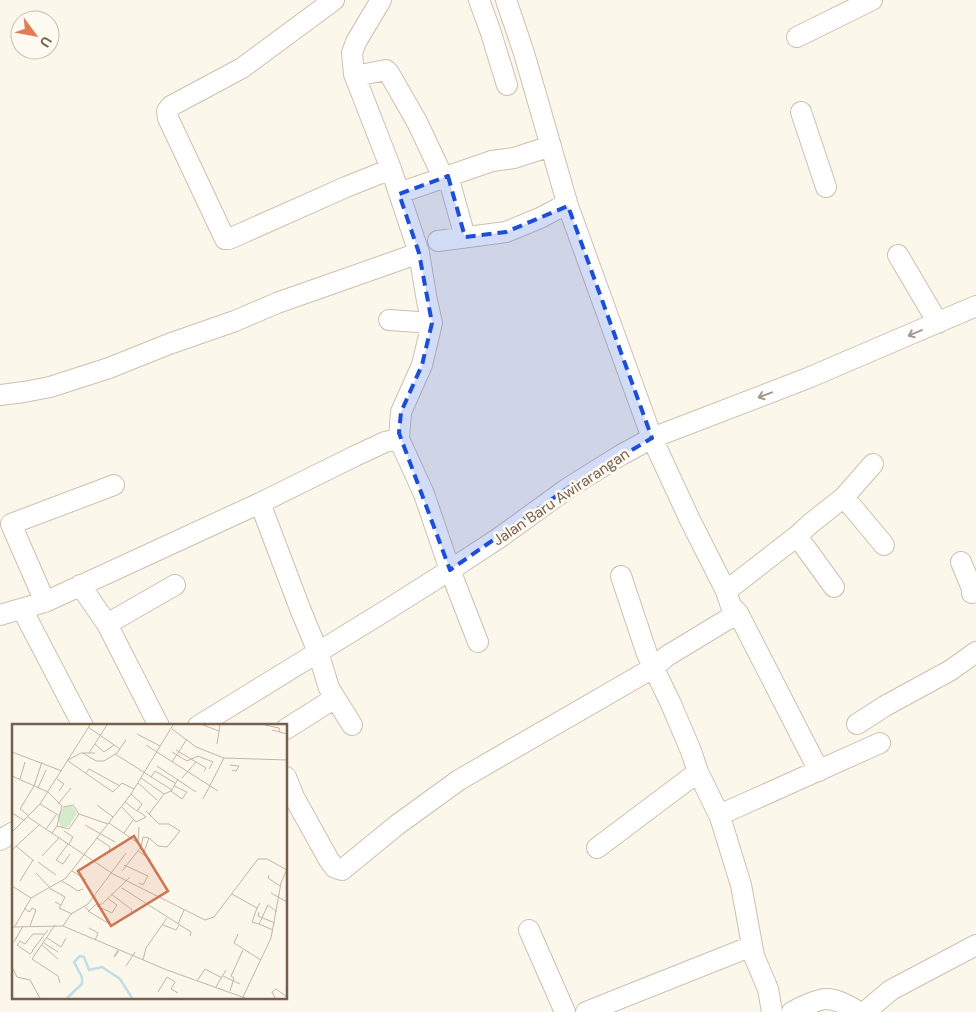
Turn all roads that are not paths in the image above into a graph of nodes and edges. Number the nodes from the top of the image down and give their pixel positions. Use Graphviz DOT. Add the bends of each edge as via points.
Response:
graph roads {
  1 [pos="334,0"];
  2 [pos="381,0"];
  3 [pos="479,0"];
  4 [pos="506,0"];
  5 [pos="872,0"];
  6 [pos="500,26"];
  7 [pos="797,37"];
  8 [pos="510,53"];
  9 [pos="355,76"];
  10 [pos="507,85"];
  11 [pos="800,112"];
  12 [pos="543,149"];
  13 [pos="391,169"];
  14 [pos="445,177"];
  15 [pos="826,187"];
  16 [pos="399,194"];
  17 [pos="555,211"];
  18 [pos="465,237"];
  19 [pos="438,241"];
  20 [pos="419,253"];
  21 [pos="898,254"];
  22 [pos="976,306"];
  23 [pos="389,320"];
  24 [pos="432,323"];
  25 [pos="938,323"];
  26 [pos="0,395"];
  27 [pos="652,438"];
  28 [pos="399,439"];
  29 [pos="874,464"];
  30 [pos="114,486"];
  31 [pos="844,497"];
  32 [pos="260,503"];
  33 [pos="797,536"];
  34 [pos="884,545"];
  35 [pos="960,562"];
  36 [pos="450,570"];
  37 [pos="621,576"];
  38 [pos="80,585"];
  39 [pos="175,585"];
  40 [pos="834,587"];
  41 [pos="726,591"];
  42 [pos="975,594"];
  43 [pos="45,602"];
  44 [pos="22,609"];
  45 [pos="738,613"];
  46 [pos="0,616"];
  47 [pos="106,624"];
  48 [pos="478,642"];
  49 [pos="318,652"];
  50 [pos="976,652"];
  51 [pos="658,664"];
  52 [pos="335,698"];
  53 [pos="82,724"];
  54 [pos="158,724"];
  55 [pos="201,724"];
  56 [pos="856,724"];
  57 [pos="352,725"];
  58 [pos="288,728"];
  59 [pos="880,743"];
  60 [pos="819,771"];
  61 [pos="698,772"];
  62 [pos="288,782"];
  63 [pos="726,812"];
  64 [pos="12,833"];
  65 [pos="0,840"];
  66 [pos="597,848"];
  67 [pos="529,930"];
  68 [pos="976,945"];
  69 [pos="752,946"];
  70 [pos="797,1009"];
  71 [pos="565,1012"];
  72 [pos="586,1012"];
  73 [pos="772,1012"];
  74 [pos="859,1012"];
  75 [pos="865,1012"];
  1 -- 13 [label="street" via="242,68 171,106 167,111 168,118 225,239"];
  2 -- 9 [label="street" via="352,53"];
  3 -- 6 [label="street"];
  4 -- 6 [label="street"];
  5 -- 7 [label="street"];
  6 -- 8 [label="street"];
  8 -- 10 [label="street"];
  8 -- 12 [label="street"];
  9 -- 13 [label="street"];
  9 -- 14 [label="street" via="386,70 389,73"];
  11 -- 15 [label="street"];
  12 -- 14 [label="street"];
  12 -- 17 [label="street"];
  13 -- 16 [label="street"];
  14 -- 16 [label="street"];
  14 -- 18 [label="street"];
  16 -- 20 [label="street"];
  17 -- 18 [label="street" via="506,232"];
  17 -- 27 [label="street"];
  18 -- 19 [label="street"];
  20 -- 24 [label="street"];
  20 -- 26 [label="street" via="277,303 110,368 50,387"];
  21 -- 25 [label="street"];
  22 -- 25 [label="street, Jalan Baru Awirarangan"];
  23 -- 24 [label="street"];
  24 -- 28 [label="street" via="422,365 401,412"];
  25 -- 27 [label="street, Jalan Baru Awirarangan, one-way" via="808,378"];
  27 -- 36 [label="street, Jalan Baru Awirarangan" via="568,488"];
  27 -- 41 [label="street"];
  28 -- 32 [label="street" via="385,442"];
  28 -- 36 [label="street" via="424,494"];
  29 -- 31 [label="street"];
  30 -- 43 [label="street" via="11,524"];
  31 -- 33 [label="street"];
  31 -- 34 [label="street"];
  32 -- 38 [label="street"];
  32 -- 49 [label="street"];
  33 -- 40 [label="street"];
  33 -- 41 [label="street"];
  35 -- 42 [label="street"];
  36 -- 48 [label="street"];
  36 -- 49 [label="street, Jalan Baru Awirarangan"];
  37 -- 51 [label="street"];
  38 -- 43 [label="street"];
  38 -- 47 [label="street"];
  39 -- 47 [label="street"];
  41 -- 45 [label="street" via="731,606"];
  43 -- 44 [label="street"];
  44 -- 46 [label="street"];
  44 -- 53 [label="street"];
  45 -- 51 [label="street"];
  45 -- 60 [label="street"];
  47 -- 54 [label="street"];
  49 -- 52 [label="street"];
  49 -- 55 [label="street, Jalan Baru Awirarangan"];
  50 -- 56 [label="street" via="951,670"];
  51 -- 61 [label="street"];
  51 -- 62 [label="street" via="459,780 342,870 335,868 329,860"];
  52 -- 57 [label="street"];
  52 -- 58 [label="street"];
  59 -- 60 [label="street"];
  60 -- 63 [label="street"];
  61 -- 66 [label="street"];
  61 -- 69 [label="street" via="720,817 741,886"];
  64 -- 65 [label="street"];
  67 -- 71 [label="street"];
  68 -- 75 [label="street" via="891,990"];
  69 -- 72 [label="street"];
  69 -- 73 [label="street" via="768,989"];
  70 -- 74 [label="street" via="824,998 842,1002"];
}
